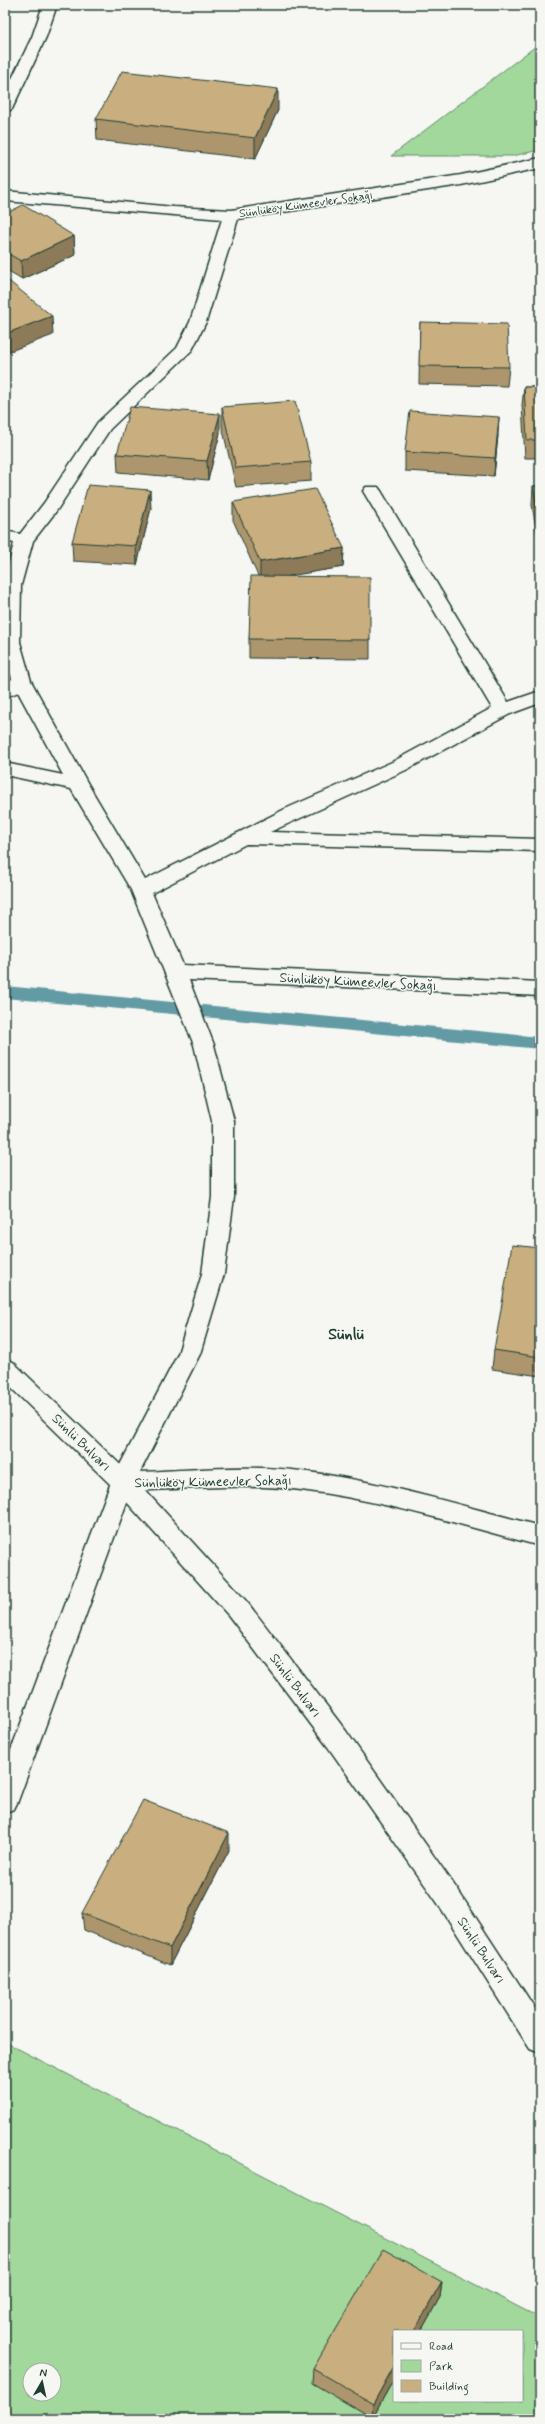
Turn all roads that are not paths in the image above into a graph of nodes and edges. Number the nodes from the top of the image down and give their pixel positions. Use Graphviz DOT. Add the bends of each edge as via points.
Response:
graph roads {
  1 [pos="50,5"];
  2 [pos="5,109"];
  3 [pos="538,169"];
  4 [pos="5,196"];
  5 [pos="231,215"];
  6 [pos="372,491"];
  7 [pos="14,538"];
  8 [pos="22,681"];
  9 [pos="5,692"];
  10 [pos="540,697"];
  11 [pos="503,710"];
  12 [pos="5,769"];
  13 [pos="78,784"];
  14 [pos="241,838"];
  15 [pos="540,845"];
  16 [pos="141,890"];
  17 [pos="176,972"];
  18 [pos="540,989"];
  19 [pos="8,1375"];
  20 [pos="123,1482"];
  21 [pos="540,1536"];
  22 [pos="5,1801"];
  23 [pos="540,2040"];
  1 -- 2 [label="street" via="39,37"];
  3 -- 5 [label="street, Sünlüköy Kümeevler Sokağı"];
  4 -- 5 [label="street, Sünlüköy Kümeevler Sokağı"];
  5 -- 7 [label="street" via="198,322 184,350 104,426 52,506"];
  6 -- 11 [label="street"];
  7 -- 8 [label="street" via="11,642"];
  8 -- 9 [label="street"];
  8 -- 13 [label="street"];
  10 -- 11 [label="street"];
  11 -- 14 [label="street" via="399,766"];
  12 -- 13 [label="street"];
  13 -- 16 [label="street"];
  14 -- 15 [label="street"];
  14 -- 16 [label="street"];
  16 -- 17 [label="street"];
  17 -- 18 [label="street, Sünlüköy Kümeevler Sokağı"];
  17 -- 20 [label="street" via="204,1046 223,1121 224,1197 213,1274 189,1354"];
  19 -- 20 [label="street, Sünlü Bulvarı"];
  20 -- 21 [label="street, Sünlüköy Kümeevler Sokağı" via="230,1478 300,1480 378,1494"];
  20 -- 22 [label="street, Sünlüköy Kümeevler Sokağı"];
  20 -- 23 [label="street, Sünlü Bulvarı" via="238,1609 337,1739 448,1897"];
}
